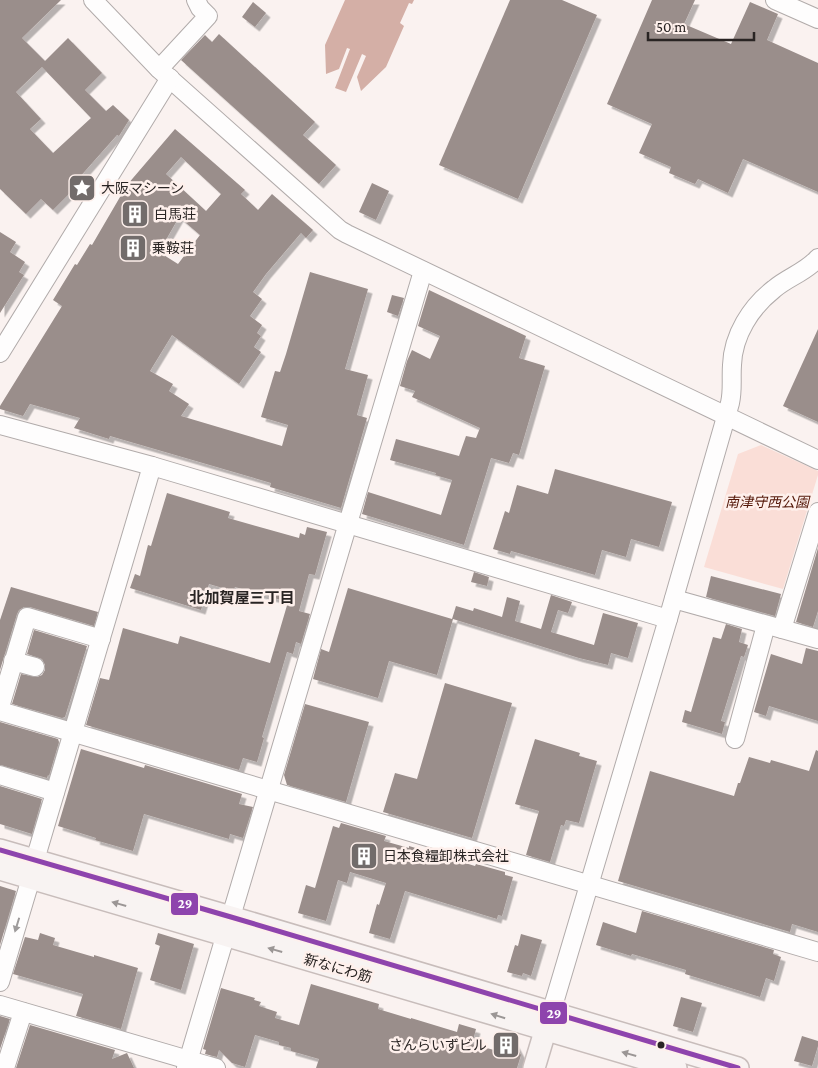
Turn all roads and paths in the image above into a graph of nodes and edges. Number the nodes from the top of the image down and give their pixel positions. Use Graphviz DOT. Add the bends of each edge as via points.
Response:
graph roads {
  1 [pos="93,0"];
  2 [pos="196,0"];
  3 [pos="775,0"];
  4 [pos="818,19"];
  5 [pos="165,73"];
  6 [pos="818,258"];
  7 [pos="423,271"];
  8 [pos="0,353"];
  9 [pos="726,415"];
  10 [pos="0,425"];
  11 [pos="818,460"];
  12 [pos="152,466"];
  13 [pos="818,512"];
  14 [pos="347,523"];
  15 [pos="674,599"];
  16 [pos="668,619"];
  17 [pos="774,627"];
  18 [pos="101,639"];
  19 [pos="818,639"];
  20 [pos="14,661"];
  21 [pos="35,668"];
  22 [pos="0,707"];
  23 [pos="0,711"];
  24 [pos="73,733"];
  25 [pos="735,739"];
  26 [pos="0,775"];
  27 [pos="268,791"];
  28 [pos="56,792"];
  29 [pos="0,850"];
  30 [pos="0,869"];
  31 [pos="33,869"];
  32 [pos="589,884"];
  33 [pos="228,926"];
  34 [pos="818,952"];
  35 [pos="0,982"];
  36 [pos="0,1005"];
  37 [pos="23,1012"];
  38 [pos="548,1022"];
  39 [pos="187,1064"];
  40 [pos="0,1066"];
  41 [pos="5,1068"];
  42 [pos="216,1068"];
  43 [pos="534,1068"];
  44 [pos="676,1068"];
  45 [pos="738,1068"];
  1 -- 5 [label="street"];
  2 -- 5 [label="street" via="208,16"];
  3 -- 4 [label="street"];
  5 -- 7 [label="street" via="340,230"];
  5 -- 8 [label="street"];
  6 -- 9 [label="street" via="802,272 779,284 758,304 743,325 733,354 732,394"];
  7 -- 9 [label="street"];
  7 -- 14 [label="street"];
  9 -- 11 [label="street"];
  9 -- 15 [label="street"];
  10 -- 12 [label="street"];
  12 -- 14 [label="street"];
  12 -- 18 [label="street"];
  13 -- 17 [label="street"];
  14 -- 16 [label="street"];
  14 -- 27 [label="street"];
  15 -- 16 [label="street"];
  15 -- 17 [label="street"];
  16 -- 32 [label="street"];
  17 -- 19 [label="street"];
  17 -- 25 [label="street"];
  18 -- 20 [label="street" via="27,617"];
  18 -- 24 [label="street"];
  20 -- 21 [label="street"];
  20 -- 22 [label="street"];
  23 -- 24 [label="street"];
  24 -- 27 [label="street"];
  24 -- 28 [label="street"];
  26 -- 28 [label="street"];
  27 -- 32 [label="street"];
  27 -- 33 [label="street"];
  28 -- 31 [label="street"];
  29 -- 31 [label="main road, 新なにわ筋"];
  30 -- 31 [label="main road, 新なにわ筋"];
  31 -- 33 [label="main road, 新なにわ筋"];
  31 -- 35 [label="street, one-way"];
  32 -- 34 [label="street"];
  32 -- 38 [label="street"];
  33 -- 38 [label="main road, 新なにわ筋"];
  33 -- 39 [label="street"];
  36 -- 37 [label="street"];
  37 -- 39 [label="street"];
  37 -- 41 [label="street"];
  38 -- 43 [label="main road"];
  44 -- 38 [label="main road, 新なにわ筋, one-way"];
  38 -- 45 [label="main road, 新なにわ筋"];
  39 -- 42 [label="street"];
  40 -- 41 [label="street"];
}
